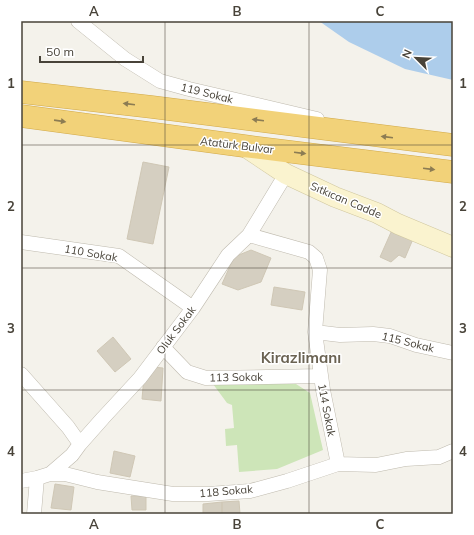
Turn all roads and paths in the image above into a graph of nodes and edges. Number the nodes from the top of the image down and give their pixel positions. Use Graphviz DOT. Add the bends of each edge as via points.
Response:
graph roads {
  1 [pos="78,21"];
  2 [pos="21,92"];
  3 [pos="21,116"];
  4 [pos="352,132"];
  5 [pos="453,145"];
  6 [pos="244,146"];
  7 [pos="453,172"];
  8 [pos="286,174"];
  9 [pos="249,235"];
  10 [pos="21,242"];
  11 [pos="453,247"];
  12 [pos="193,308"];
  13 [pos="315,332"];
  14 [pos="163,347"];
  15 [pos="453,352"];
  16 [pos="21,374"];
  17 [pos="321,376"];
  18 [pos="80,444"];
  19 [pos="453,451"];
  20 [pos="338,464"];
  21 [pos="44,476"];
  22 [pos="21,481"];
  23 [pos="34,514"];
  1 -- 4 [label="street, 119 Sokak" via="125,59 160,81 189,90 328,121"];
  4 -- 2 [label="highway, one-way"];
  3 -- 6 [label="highway, Atatürk Bulvar, one-way"];
  5 -- 4 [label="highway, one-way"];
  6 -- 7 [label="highway, Atatürk Bulvar, one-way"];
  6 -- 8 [label="street, Sıtkıcan Cadde"];
  8 -- 9 [label="street, Oluk Sokak"];
  8 -- 11 [label="street, Sıtkıcan Cadde"];
  9 -- 12 [label="street, Oluk Sokak" via="228,255"];
  9 -- 13 [label="street, 114 Sokak" via="309,252 316,258 320,270"];
  10 -- 12 [label="street, 110 Sokak" via="119,256"];
  12 -- 14 [label="street, Oluk Sokak"];
  13 -- 15 [label="street, 115 Sokak" via="390,336 416,345"];
  13 -- 17 [label="street, 114 Sokak"];
  14 -- 17 [label="street, 113 Sokak" via="187,372 206,378"];
  14 -- 18 [label="street, Oluk Sokak" via="140,378"];
  16 -- 18 [label="street"];
  17 -- 20 [label="street, 114 Sokak"];
  18 -- 21 [label="street, Oluk Sokak" via="72,455"];
  19 -- 20 [label="street, 118 Sokak" via="438,457 406,459 376,465"];
  20 -- 21 [label="street, 118 Sokak" via="250,491 208,494 173,494 97,482 65,474"];
  21 -- 22 [label="street, 118 Sokak"];
  21 -- 23 [label="street"];
}
